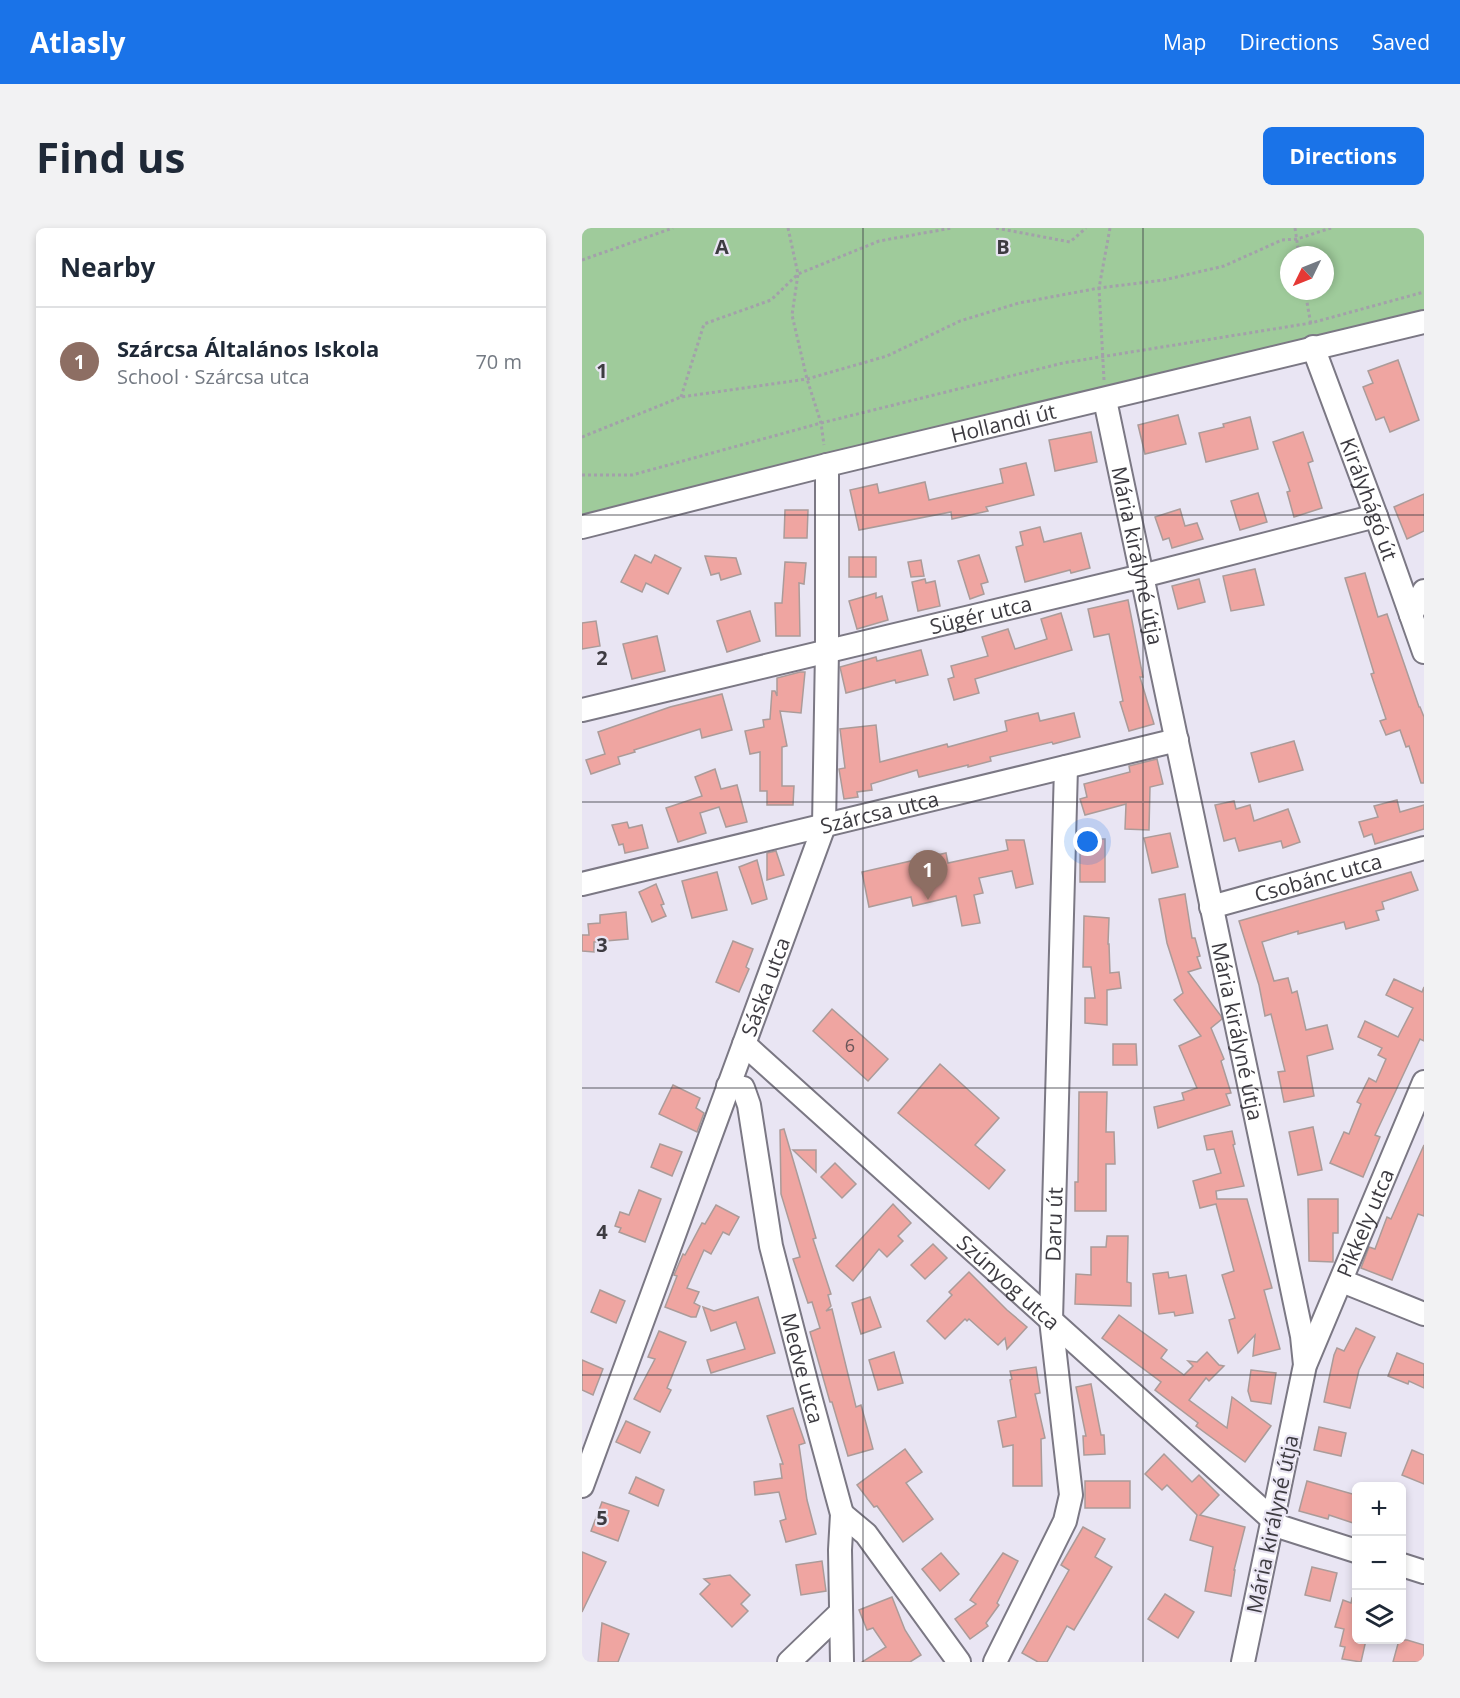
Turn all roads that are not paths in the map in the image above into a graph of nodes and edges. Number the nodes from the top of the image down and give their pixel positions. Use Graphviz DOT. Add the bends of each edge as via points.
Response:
graph roads {
  1 [pos="1424,321"];
  2 [pos="1313,348"];
  3 [pos="1105,400"];
  4 [pos="827,465"];
  5 [pos="1376,516"];
  6 [pos="582,527"];
  7 [pos="1142,576"];
  8 [pos="1424,591"];
  9 [pos="1411,615"];
  10 [pos="827,650"];
  11 [pos="1424,652"];
  12 [pos="582,710"];
  13 [pos="1177,740"];
  14 [pos="1065,767"];
  15 [pos="824,826"];
  16 [pos="1424,848"];
  17 [pos="582,884"];
  18 [pos="1211,907"];
  19 [pos="744,1044"];
  20 [pos="765,1063"];
  21 [pos="1424,1082"];
  22 [pos="736,1087"];
  23 [pos="1342,1281"];
  24 [pos="1424,1314"];
  25 [pos="1051,1320"];
  26 [pos="1305,1365"];
  27 [pos="582,1486"];
  28 [pos="842,1514"];
  29 [pos="1273,1520"];
  30 [pos="1352,1550"];
  31 [pos="1406,1567"];
  32 [pos="1424,1572"];
  33 [pos="841,1612"];
  34 [pos="816,1635"];
  35 [pos="842,1656"];
  36 [pos="789,1662"];
  37 [pos="959,1662"];
  38 [pos="995,1662"];
  39 [pos="1244,1662"];
  1 -- 2 [label="street, Hollandi út"];
  2 -- 3 [label="street, Hollandi út"];
  2 -- 5 [label="street, Királyhágó út"];
  3 -- 4 [label="street, Hollandi út"];
  3 -- 7 [label="street, Mária királyné útja"];
  4 -- 6 [label="street, Hollandi út"];
  4 -- 10 [label="street, Sáska utca"];
  5 -- 7 [label="street, Sügér utca"];
  5 -- 9 [label="street, Királyhágó út"];
  7 -- 10 [label="street, Sügér utca"];
  7 -- 13 [label="street, Mária királyné útja"];
  8 -- 9 [label="street"];
  9 -- 11 [label="street, Királyhágó út"];
  10 -- 12 [label="street, Sügér utca"];
  10 -- 15 [label="street, Sáska utca"];
  13 -- 14 [label="street, Szárcsa utca"];
  13 -- 18 [label="street, Mária királyné útja"];
  14 -- 15 [label="street, Szárcsa utca"];
  14 -- 25 [label="street, Daru út"];
  15 -- 17 [label="street, Szárcsa utca"];
  15 -- 19 [label="street, Sáska utca"];
  16 -- 18 [label="street, Csobánc utca"];
  18 -- 26 [label="street, Mária királyné útja"];
  19 -- 20 [label="street, Szúnyog utca"];
  19 -- 22 [label="street, Sáska utca"];
  20 -- 22 [label="street"];
  20 -- 25 [label="street, Szúnyog utca"];
  21 -- 23 [label="street, Pikkely utca"];
  22 -- 27 [label="street, Sáska utca"];
  22 -- 28 [label="street, Medve utca" via="749,1105 771,1246"];
  23 -- 24 [label="street"];
  23 -- 26 [label="street, Pikkely utca"];
  25 -- 29 [label="street, Szúnyog utca"];
  25 -- 38 [label="street, Daru út" via="1071,1503"];
  26 -- 29 [label="street, Mária királyné útja"];
  28 -- 33 [label="street, Medve utca"];
  28 -- 37 [label="street" via="866,1534"];
  29 -- 30 [label="street, Szúnyog utca" via="1281,1527"];
  29 -- 39 [label="street, Mária királyné útja"];
  31 -- 32 [label="street"];
  33 -- 34 [label="street"];
  33 -- 35 [label="street, Medve utca"];
  34 -- 35 [label="street"];
  34 -- 36 [label="street"];
}
